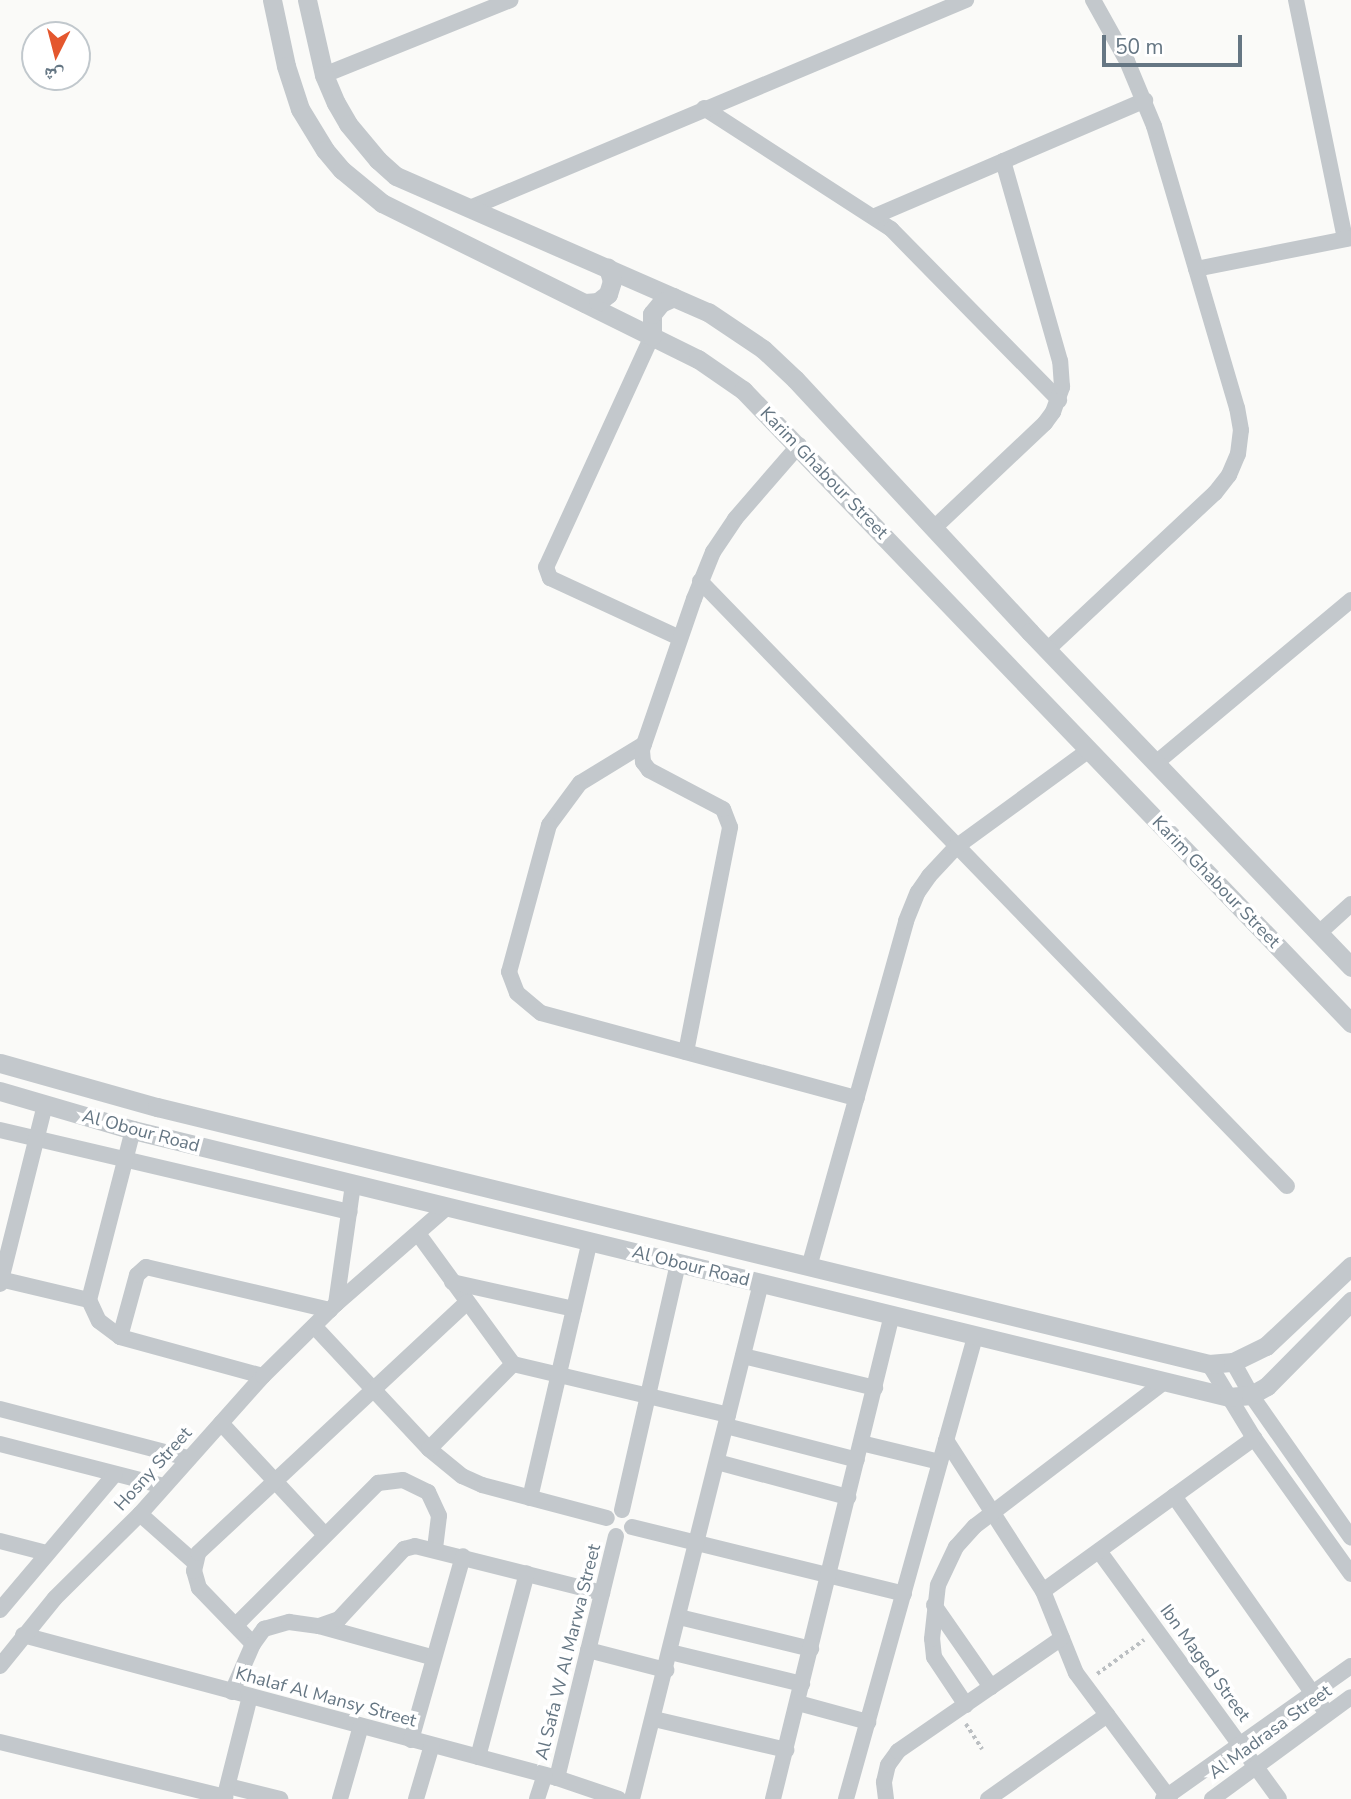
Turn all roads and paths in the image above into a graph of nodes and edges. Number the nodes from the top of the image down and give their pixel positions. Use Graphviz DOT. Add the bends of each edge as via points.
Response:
graph roads {
  1 [pos="272,0"];
  2 [pos="307,0"];
  3 [pos="511,0"];
  4 [pos="966,0"];
  5 [pos="1093,0"];
  6 [pos="1297,0"];
  7 [pos="472,8"];
  8 [pos="324,75"];
  9 [pos="1144,100"];
  10 [pos="705,108"];
  11 [pos="1003,161"];
  12 [pos="470,208"];
  13 [pos="875,216"];
  14 [pos="1348,238"];
  15 [pos="608,268"];
  16 [pos="1196,269"];
  17 [pos="674,297"];
  18 [pos="585,303"];
  19 [pos="652,336"];
  20 [pos="1059,400"];
  21 [pos="799,445"];
  22 [pos="934,528"];
  23 [pos="700,581"];
  24 [pos="1351,600"];
  25 [pos="680,638"];
  26 [pos="1047,650"];
  27 [pos="644,744"];
  28 [pos="1089,750"];
  29 [pos="1156,763"];
  30 [pos="956,848"];
  31 [pos="1351,904"];
  32 [pos="1319,933"];
  33 [pos="1351,967"];
  34 [pos="1351,1023"];
  35 [pos="686,1052"];
  36 [pos="0,1063"];
  37 [pos="0,1091"];
  38 [pos="857,1098"];
  39 [pos="45,1105"];
  40 [pos="0,1129"];
  41 [pos="133,1130"];
  42 [pos="37,1138"];
  43 [pos="359,1157"];
  44 [pos="125,1160"];
  45 [pos="454,1180"];
  46 [pos="353,1185"];
  47 [pos="1287,1186"];
  48 [pos="447,1207"];
  49 [pos="349,1212"];
  50 [pos="419,1235"];
  51 [pos="590,1241"];
  52 [pos="678,1263"];
  53 [pos="1351,1266"];
  54 [pos="809,1267"];
  55 [pos="0,1281"];
  56 [pos="452,1282"];
  57 [pos="761,1283"];
  58 [pos="89,1300"];
  59 [pos="1351,1301"];
  60 [pos="467,1303"];
  61 [pos="333,1307"];
  62 [pos="574,1309"];
  63 [pos="892,1316"];
  64 [pos="314,1326"];
  65 [pos="120,1336"];
  66 [pos="975,1336"];
  67 [pos="743,1356"];
  68 [pos="1233,1362"];
  69 [pos="513,1364"];
  70 [pos="1209,1364"];
  71 [pos="263,1376"];
  72 [pos="558,1377"];
  73 [pos="1164,1382"];
  74 [pos="875,1388"];
  75 [pos="373,1390"];
  76 [pos="1251,1395"];
  77 [pos="648,1396"];
  78 [pos="1229,1397"];
  79 [pos="0,1409"];
  80 [pos="727,1421"];
  81 [pos="221,1423"];
  82 [pos="1254,1438"];
  83 [pos="946,1440"];
  84 [pos="861,1443"];
  85 [pos="0,1444"];
  86 [pos="429,1449"];
  87 [pos="188,1458"];
  88 [pos="857,1461"];
  89 [pos="717,1462"];
  90 [pos="940,1462"];
  91 [pos="115,1474"];
  92 [pos="274,1483"];
  93 [pos="163,1486"];
  94 [pos="1174,1496"];
  95 [pos="848,1497"];
  96 [pos="530,1498"];
  97 [pos="992,1513"];
  98 [pos="140,1514"];
  99 [pos="615,1514"];
  100 [pos="632,1527"];
  101 [pos="324,1534"];
  102 [pos="616,1536"];
  103 [pos="1351,1538"];
  104 [pos="0,1541"];
  105 [pos="697,1543"];
  106 [pos="435,1548"];
  107 [pos="1099,1550"];
  108 [pos="46,1553"];
  109 [pos="463,1556"];
  110 [pos="194,1562"];
  111 [pos="527,1573"];
  112 [pos="1351,1574"];
  113 [pos="829,1575"];
  114 [pos="1043,1591"];
  115 [pos="602,1593"];
  116 [pos="904,1594"];
  117 [pos="933,1605"];
  118 [pos="0,1610"];
  119 [pos="679,1617"];
  120 [pos="236,1626"];
  121 [pos="319,1626"];
  122 [pos="1157,1630"];
  123 [pos="23,1635"];
  124 [pos="1062,1638"];
  125 [pos="253,1644"];
  126 [pos="811,1649"];
  127 [pos="588,1650"];
  128 [pos="670,1652"];
  129 [pos="434,1658"];
  130 [pos="1,1662"];
  131 [pos="1351,1666"];
  132 [pos="666,1670"];
  133 [pos="802,1684"];
  134 [pos="1084,1684"];
  135 [pos="991,1687"];
  136 [pos="232,1692"];
  137 [pos="1312,1693"];
  138 [pos="250,1696"];
  139 [pos="1351,1697"];
  140 [pos="798,1703"];
  141 [pos="962,1707"];
  142 [pos="1327,1714"];
  143 [pos="1107,1715"];
  144 [pos="654,1719"];
  145 [pos="868,1722"];
  146 [pos="361,1726"];
  147 [pos="411,1740"];
  148 [pos="0,1742"];
  149 [pos="1240,1744"];
  150 [pos="432,1745"];
  151 [pos="982,1749"];
  152 [pos="786,1750"];
  153 [pos="478,1757"];
  154 [pos="1257,1766"];
  155 [pos="551,1776"];
  156 [pos="226,1794"];
  157 [pos="1167,1798"];
  158 [pos="280,1799"];
  159 [pos="340,1799"];
  160 [pos="416,1799"];
  161 [pos="537,1799"];
  162 [pos="619,1799"];
  163 [pos="632,1799"];
  164 [pos="773,1799"];
  165 [pos="846,1799"];
  166 [pos="886,1799"];
  167 [pos="988,1799"];
  168 [pos="1212,1799"];
  169 [pos="1279,1799"];
  1 -- 18 [label="street, Karim Ghabour Street" via="300,109 342,170 382,203"];
  2 -- 8 [label="street"];
  3 -- 7 [label="street"];
  4 -- 10 [label="street"];
  5 -- 9 [label="street"];
  6 -- 14 [label="street"];
  7 -- 8 [label="street"];
  8 -- 12 [label="street" via="348,124 396,176"];
  9 -- 11 [label="street"];
  9 -- 16 [label="street"];
  10 -- 12 [label="street"];
  10 -- 13 [label="street"];
  11 -- 13 [label="street"];
  11 -- 20 [label="street" via="1060,361"];
  12 -- 15 [label="street"];
  13 -- 20 [label="street"];
  14 -- 16 [label="street"];
  15 -- 17 [label="street"];
  15 -- 18 [label="street" via="612,281 608,293 598,302"];
  16 -- 26 [label="street" via="1237,408 1241,430 1238,454 1215,493"];
  17 -- 19 [label="street" via="652,314"];
  17 -- 22 [label="street" via="727,323 771,356"];
  18 -- 19 [label="street, Karim Ghabour Street"];
  19 -- 21 [label="street, Karim Ghabour Street" via="726,376"];
  19 -- 25 [label="street" via="546,567 550,578"];
  20 -- 22 [label="street" via="1045,423"];
  21 -- 23 [label="street" via="729,527"];
  21 -- 28 [label="street, Karim Ghabour Street"];
  22 -- 26 [label="street"];
  23 -- 25 [label="street"];
  23 -- 30 [label="street"];
  24 -- 29 [label="street"];
  25 -- 27 [label="street"];
  26 -- 29 [label="street"];
  27 -- 35 [label="street" via="642,756 649,770 723,809 730,827"];
  27 -- 35 [label="street" via="580,783 557,810 542,841 509,972 517,993 541,1013"];
  28 -- 30 [label="street"];
  28 -- 34 [label="street, Karim Ghabour Street"];
  29 -- 32 [label="street"];
  30 -- 38 [label="street" via="929,876 912,906"];
  30 -- 47 [label="street"];
  31 -- 32 [label="street"];
  32 -- 33 [label="street"];
  35 -- 38 [label="street"];
  36 -- 43 [label="street, Al Obour Road"];
  37 -- 39 [label="street, Al Obour Road"];
  38 -- 54 [label="street"];
  39 -- 41 [label="street, Al Obour Road"];
  39 -- 42 [label="street"];
  40 -- 42 [label="street"];
  41 -- 44 [label="street"];
  41 -- 46 [label="street, Al Obour Road"];
  42 -- 44 [label="street"];
  42 -- 55 [label="street"];
  43 -- 45 [label="street, Al Obour Road"];
  43 -- 46 [label="street"];
  44 -- 49 [label="street"];
  44 -- 58 [label="street"];
  45 -- 48 [label="street"];
  45 -- 54 [label="street, Al Obour Road"];
  46 -- 48 [label="street, Al Obour Road"];
  46 -- 49 [label="street"];
  48 -- 50 [label="street, Hosny Street"];
  48 -- 51 [label="street, Al Obour Road"];
  49 -- 61 [label="street"];
  50 -- 56 [label="street"];
  50 -- 61 [label="street, Hosny Street"];
  51 -- 52 [label="street, Al Obour Road"];
  51 -- 62 [label="street"];
  52 -- 57 [label="street, Al Obour Road"];
  52 -- 77 [label="street"];
  53 -- 68 [label="street, Al Obour Road" via="1274,1339"];
  54 -- 70 [label="street, Al Obour Road"];
  55 -- 58 [label="street"];
  56 -- 60 [label="street"];
  56 -- 62 [label="street"];
  57 -- 63 [label="street, Al Obour Road"];
  57 -- 67 [label="street"];
  58 -- 65 [label="street" via="99,1321"];
  59 -- 76 [label="street" via="1267,1386"];
  60 -- 69 [label="street"];
  60 -- 75 [label="street"];
  61 -- 64 [label="street, Hosny Street"];
  61 -- 65 [label="street" via="146,1267 137,1275"];
  62 -- 72 [label="street"];
  63 -- 66 [label="street, Al Obour Road"];
  63 -- 74 [label="street"];
  64 -- 71 [label="street, Hosny Street"];
  64 -- 75 [label="street"];
  65 -- 71 [label="street"];
  66 -- 73 [label="street, Al Obour Road"];
  66 -- 83 [label="street"];
  67 -- 74 [label="street"];
  67 -- 80 [label="street"];
  68 -- 70 [label="street, Al Obour Road"];
  68 -- 76 [label="street"];
  69 -- 72 [label="street"];
  69 -- 86 [label="street"];
  70 -- 78 [label="street"];
  71 -- 81 [label="street, Hosny Street"];
  72 -- 77 [label="street"];
  72 -- 96 [label="street"];
  73 -- 78 [label="street, Al Obour Road"];
  73 -- 97 [label="street"];
  74 -- 84 [label="street"];
  75 -- 86 [label="street"];
  75 -- 92 [label="street"];
  76 -- 78 [label="street, Al Obour Road"];
  76 -- 103 [label="street"];
  77 -- 80 [label="street"];
  77 -- 99 [label="street"];
  78 -- 82 [label="street"];
  79 -- 87 [label="street"];
  80 -- 88 [label="street"];
  80 -- 89 [label="street"];
  81 -- 87 [label="street, Hosny Street"];
  81 -- 92 [label="street"];
  82 -- 94 [label="street"];
  82 -- 112 [label="street"];
  83 -- 90 [label="street"];
  83 -- 97 [label="street"];
  84 -- 88 [label="street"];
  84 -- 90 [label="street"];
  85 -- 91 [label="street"];
  86 -- 96 [label="street" via="472,1480"];
  87 -- 93 [label="street, Hosny Street"];
  88 -- 95 [label="street"];
  89 -- 95 [label="street"];
  89 -- 105 [label="street"];
  90 -- 116 [label="street"];
  91 -- 93 [label="street"];
  91 -- 108 [label="street"];
  92 -- 101 [label="street"];
  92 -- 110 [label="street" via="198,1553"];
  93 -- 98 [label="street, Hosny Street"];
  94 -- 107 [label="street"];
  94 -- 137 [label="street"];
  95 -- 113 [label="street"];
  96 -- 99 [label="street"];
  97 -- 114 [label="street"];
  97 -- 117 [label="street" via="956,1547"];
  98 -- 110 [label="street"];
  98 -- 123 [label="street, Hosny Street"];
  99 -- 100 [label="street" via="630,1517"];
  99 -- 102 [label="street" via="607,1529"];
  100 -- 102 [label="street" via="626,1535"];
  100 -- 105 [label="street"];
  101 -- 106 [label="street" via="378,1483 403,1480 428,1492 435,1503 439,1516"];
  101 -- 120 [label="street"];
  102 -- 115 [label="street, Al Safa W Al Marwa Street"];
  104 -- 108 [label="street"];
  105 -- 113 [label="street"];
  105 -- 119 [label="street"];
  106 -- 109 [label="street"];
  106 -- 121 [label="street" via="404,1549 339,1619"];
  107 -- 114 [label="street"];
  107 -- 122 [label="street, Ibn Maged Street"];
  108 -- 118 [label="street"];
  109 -- 111 [label="street"];
  109 -- 129 [label="street"];
  110 -- 120 [label="street" via="199,1588"];
  111 -- 115 [label="street"];
  111 -- 153 [label="street"];
  113 -- 116 [label="street"];
  113 -- 126 [label="street"];
  114 -- 124 [label="street"];
  115 -- 127 [label="street, Al Safa W Al Marwa Street"];
  116 -- 145 [label="street"];
  117 -- 135 [label="street"];
  117 -- 141 [label="street" via="934,1657"];
  119 -- 126 [label="street"];
  119 -- 128 [label="street"];
  120 -- 125 [label="street"];
  121 -- 125 [label="street" via="275,1624 264,1629"];
  121 -- 129 [label="street"];
  122 -- 134 [label="path"];
  122 -- 149 [label="street, Ibn Maged Street"];
  123 -- 130 [label="street, Hosny Street"];
  123 -- 136 [label="street, Khalaf Al Mansy Street"];
  124 -- 134 [label="street" via="1067,1658"];
  124 -- 135 [label="street"];
  125 -- 136 [label="street"];
  126 -- 133 [label="street"];
  127 -- 132 [label="street"];
  127 -- 155 [label="street, Al Safa W Al Marwa Street"];
  128 -- 132 [label="street"];
  128 -- 133 [label="street"];
  129 -- 147 [label="street"];
  131 -- 137 [label="street, Al Madrasa Street"];
  132 -- 144 [label="street"];
  133 -- 140 [label="street"];
  134 -- 143 [label="street"];
  135 -- 141 [label="street"];
  136 -- 138 [label="street, Khalaf Al Mansy Street"];
  137 -- 142 [label="street"];
  137 -- 149 [label="street, Al Madrasa Street"];
  138 -- 146 [label="street, Khalaf Al Mansy Street"];
  138 -- 156 [label="street"];
  139 -- 142 [label="street, Al Madrasa Street"];
  140 -- 145 [label="street"];
  140 -- 152 [label="street"];
  141 -- 151 [label="path"];
  141 -- 166 [label="street" via="898,1751 886,1773"];
  142 -- 154 [label="street, Al Madrasa Street"];
  143 -- 157 [label="street"];
  143 -- 167 [label="street"];
  144 -- 152 [label="street"];
  144 -- 163 [label="street"];
  145 -- 165 [label="street"];
  146 -- 147 [label="street, Khalaf Al Mansy Street"];
  146 -- 159 [label="street"];
  147 -- 150 [label="street, Khalaf Al Mansy Street"];
  148 -- 156 [label="street"];
  149 -- 154 [label="street, Ibn Maged Street"];
  149 -- 157 [label="street, Al Madrasa Street"];
  150 -- 153 [label="street, Khalaf Al Mansy Street"];
  150 -- 160 [label="street"];
  152 -- 164 [label="street"];
  153 -- 155 [label="street, Khalaf Al Mansy Street"];
  154 -- 168 [label="street, Al Madrasa Street"];
  154 -- 169 [label="street, Ibn Maged Street"];
  155 -- 161 [label="street, Al Safa W Al Marwa Street"];
  155 -- 162 [label="street, Khalaf Al Mansy Street"];
  156 -- 158 [label="street"];
}
